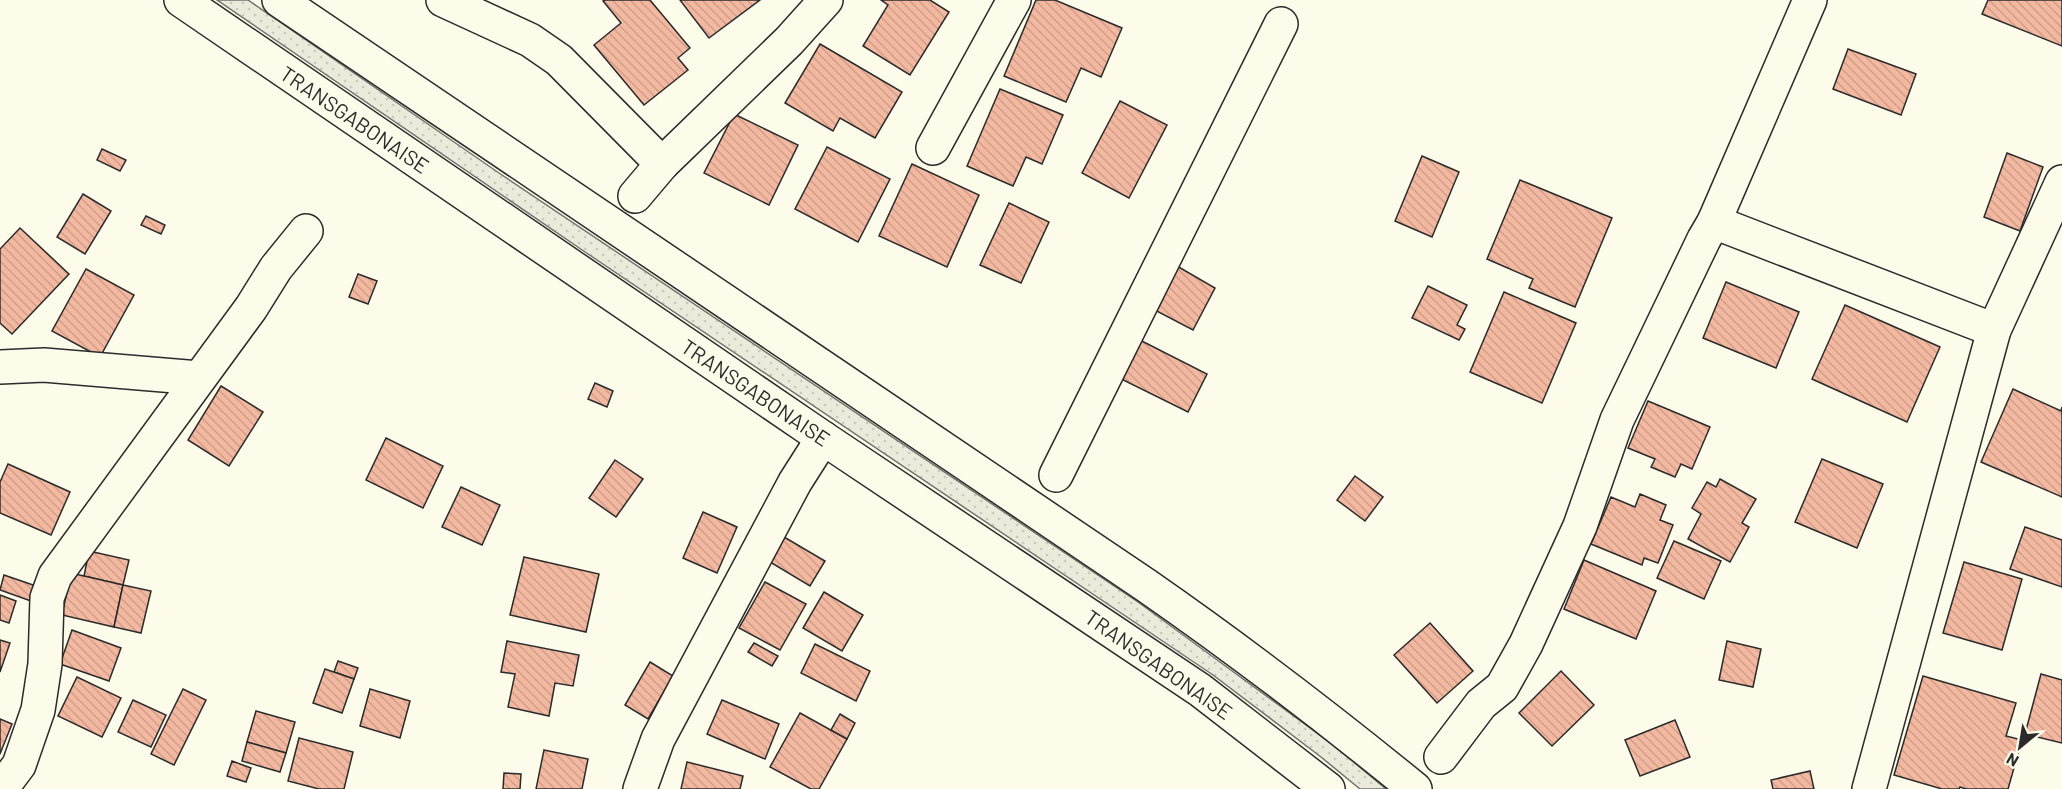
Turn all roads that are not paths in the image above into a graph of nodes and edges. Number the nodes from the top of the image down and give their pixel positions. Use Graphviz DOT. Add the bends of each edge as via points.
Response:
graph roads {
  1 [pos="182,0"];
  2 [pos="279,0"];
  3 [pos="443,0"];
  4 [pos="826,0"];
  5 [pos="1014,0"];
  6 [pos="1810,0"];
  7 [pos="1281,24"];
  8 [pos="933,148"];
  9 [pos="662,164"];
  10 [pos="2062,182"];
  11 [pos="635,196"];
  12 [pos="1714,222"];
  13 [pos="306,231"];
  14 [pos="1994,330"];
  15 [pos="0,367"];
  16 [pos="199,378"];
  17 [pos="823,438"];
  18 [pos="1056,475"];
  19 [pos="1441,757"];
  20 [pos="1,789"];
  21 [pos="640,789"];
  22 [pos="1328,789"];
  23 [pos="1415,789"];
  24 [pos="1869,789"];
  1 -- 17 [label="main road, TRANSGABONAISE"];
  2 -- 23 [label="main road" via="1147,586 1242,653"];
  3 -- 9 [label="main road" via="530,40 560,60"];
  4 -- 9 [label="main road"];
  5 -- 8 [label="main road"];
  6 -- 12 [label="main road"];
  7 -- 18 [label="main road"];
  9 -- 11 [label="main road"];
  10 -- 14 [label="main road"];
  12 -- 14 [label="main road"];
  12 -- 19 [label="main road" via="1617,420 1580,526 1526,644 1502,687 1480,704"];
  13 -- 16 [label="main road"];
  14 -- 24 [label="main road"];
  15 -- 16 [label="main road" via="44,365"];
  16 -- 20 [label="main road" via="55,576 47,598 45,664 38,710 19,765"];
  17 -- 21 [label="main road" via="795,482 658,739"];
  17 -- 22 [label="main road, TRANSGABONAISE" via="1200,690"];
}
